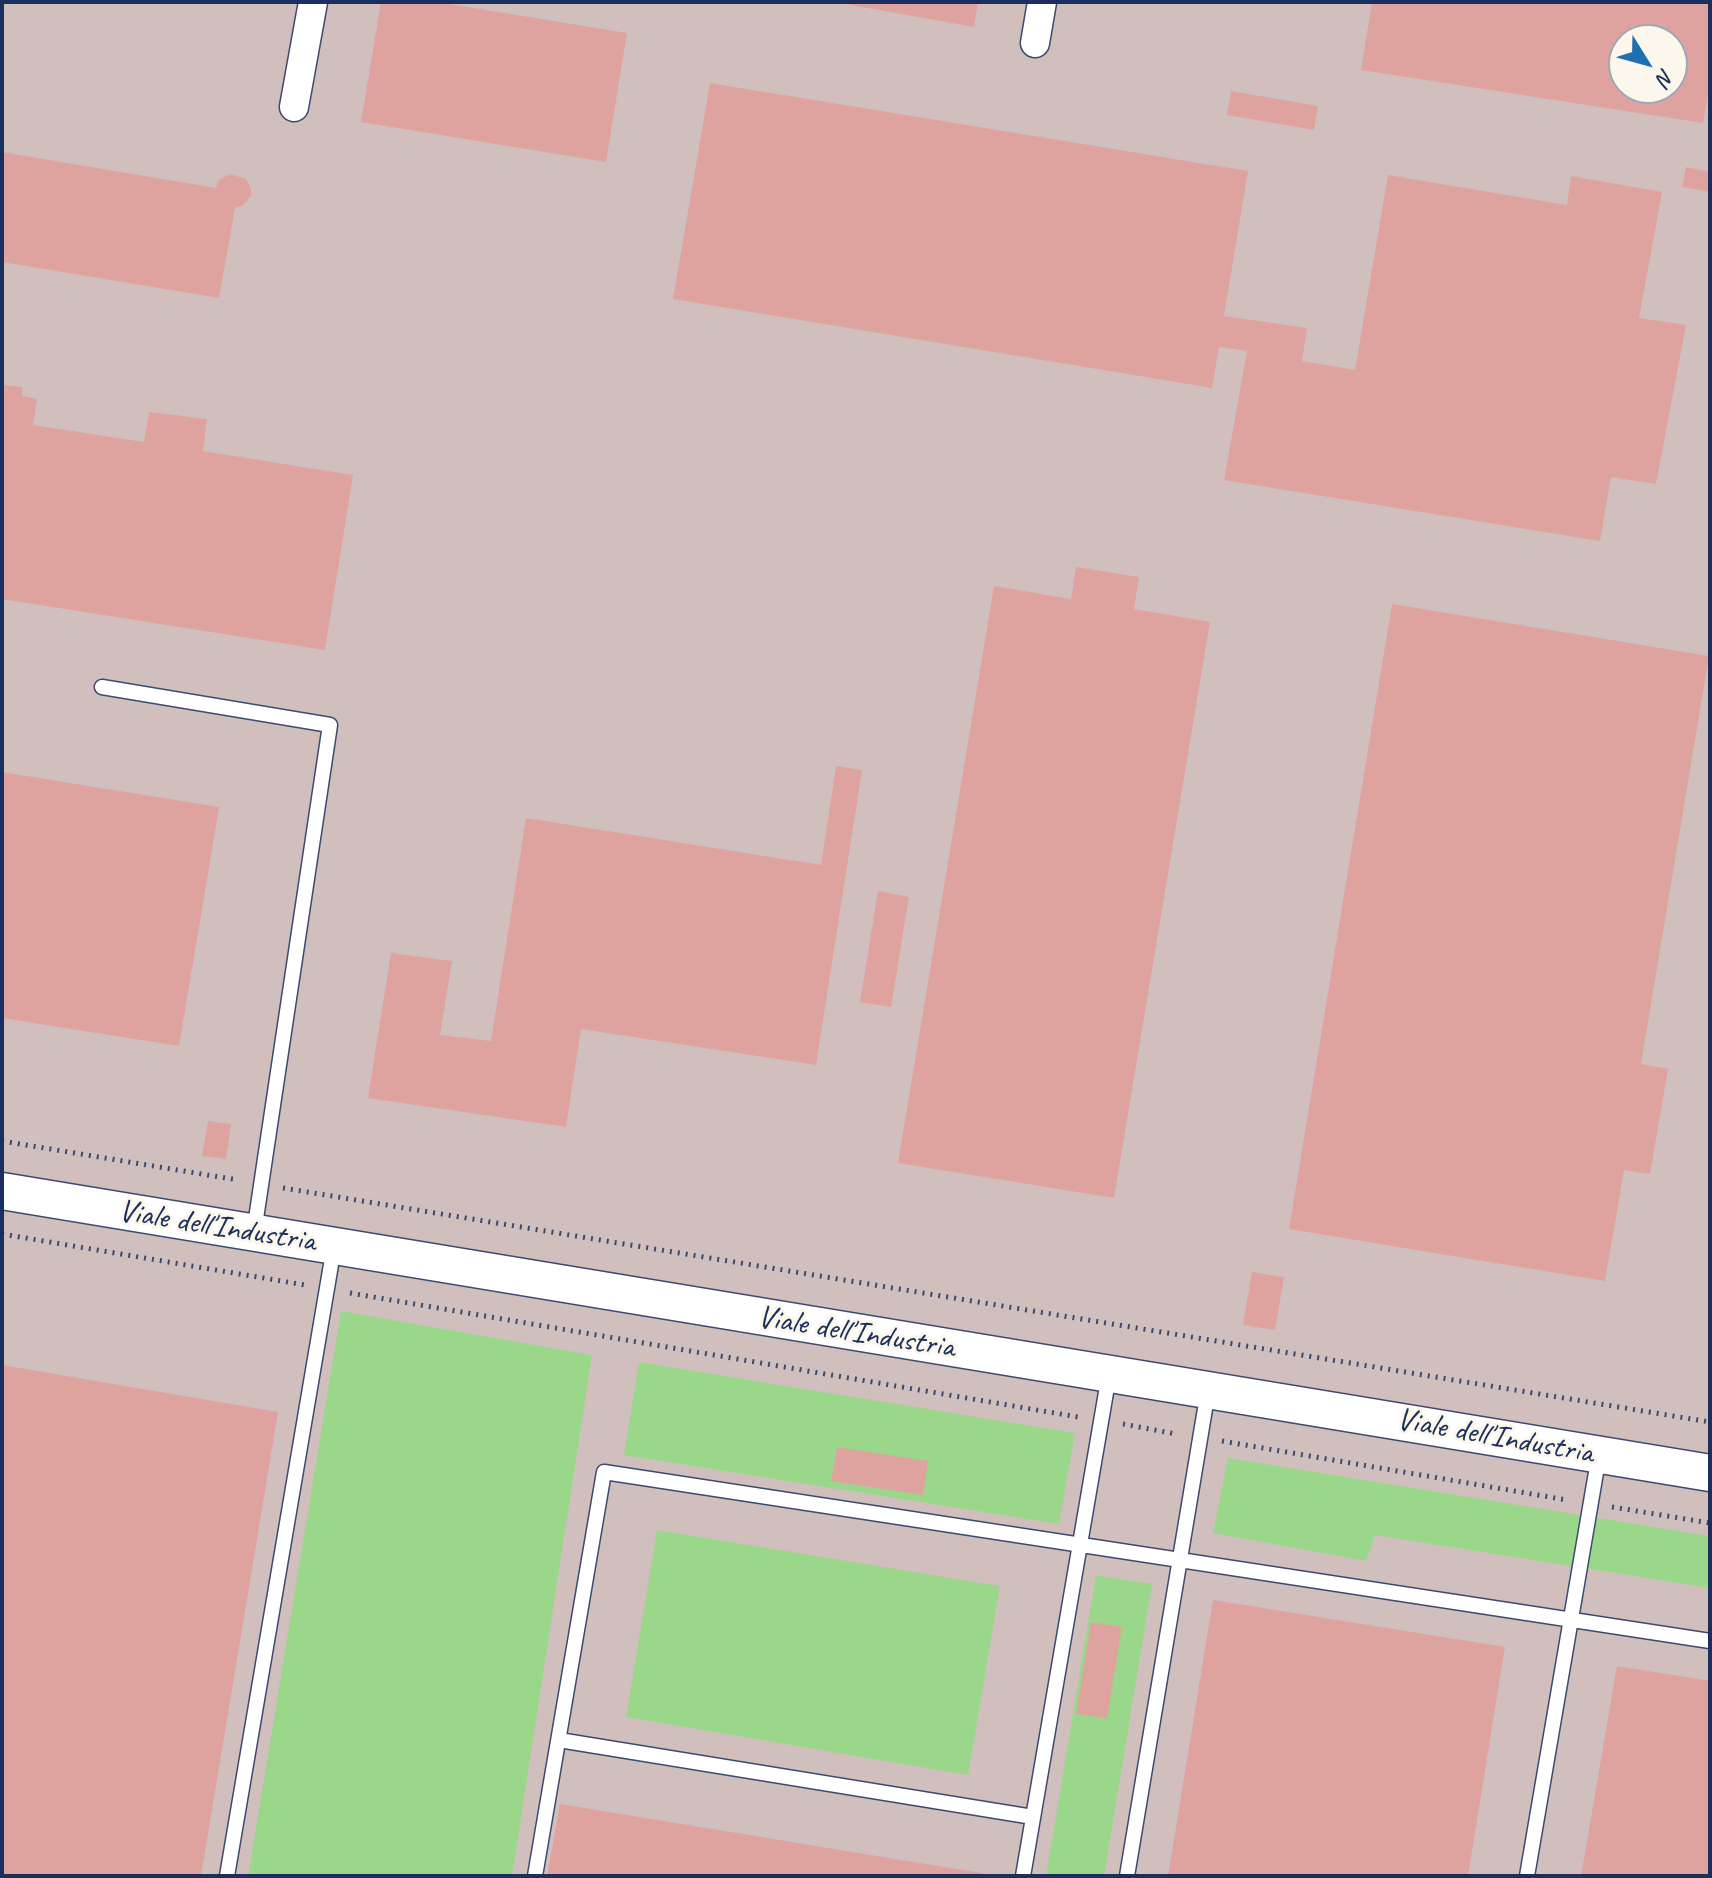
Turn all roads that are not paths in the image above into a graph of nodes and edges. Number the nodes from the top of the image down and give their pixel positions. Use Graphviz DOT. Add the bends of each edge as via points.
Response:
graph roads {
  1 [pos="313,2"];
  2 [pos="1042,2"];
  3 [pos="1035,43"];
  4 [pos="294,107"];
  5 [pos="102,687"];
  6 [pos="2,1191"];
  7 [pos="254,1233"];
  8 [pos="334,1247"];
  9 [pos="1109,1375"];
  10 [pos="1208,1389"];
  11 [pos="1599,1455"];
  12 [pos="1710,1473"];
  13 [pos="1079,1543"];
  14 [pos="1181,1558"];
  15 [pos="1570,1617"];
  16 [pos="1710,1641"];
  17 [pos="559,1740"];
  18 [pos="1033,1817"];
  19 [pos="227,1876"];
  20 [pos="535,1876"];
  21 [pos="1023,1876"];
  22 [pos="1127,1876"];
  23 [pos="1527,1876"];
  1 -- 4 [label="street"];
  2 -- 3 [label="street"];
  5 -- 7 [label="lane" via="330,725"];
  6 -- 7 [label="street, Viale dell'Industria"];
  7 -- 8 [label="street, Viale dell'Industria"];
  8 -- 9 [label="street, Viale dell'Industria"];
  8 -- 19 [label="lane"];
  9 -- 10 [label="street, Viale dell'Industria"];
  9 -- 13 [label="lane"];
  10 -- 11 [label="street, Viale dell'Industria"];
  10 -- 14 [label="lane"];
  11 -- 12 [label="street, Viale dell'Industria"];
  11 -- 15 [label="lane"];
  13 -- 14 [label="lane"];
  13 -- 17 [label="lane" via="604,1472"];
  13 -- 18 [label="lane"];
  14 -- 15 [label="lane"];
  14 -- 22 [label="lane"];
  15 -- 16 [label="lane"];
  15 -- 23 [label="lane"];
  17 -- 18 [label="lane"];
  17 -- 20 [label="lane"];
  18 -- 21 [label="lane"];
}
